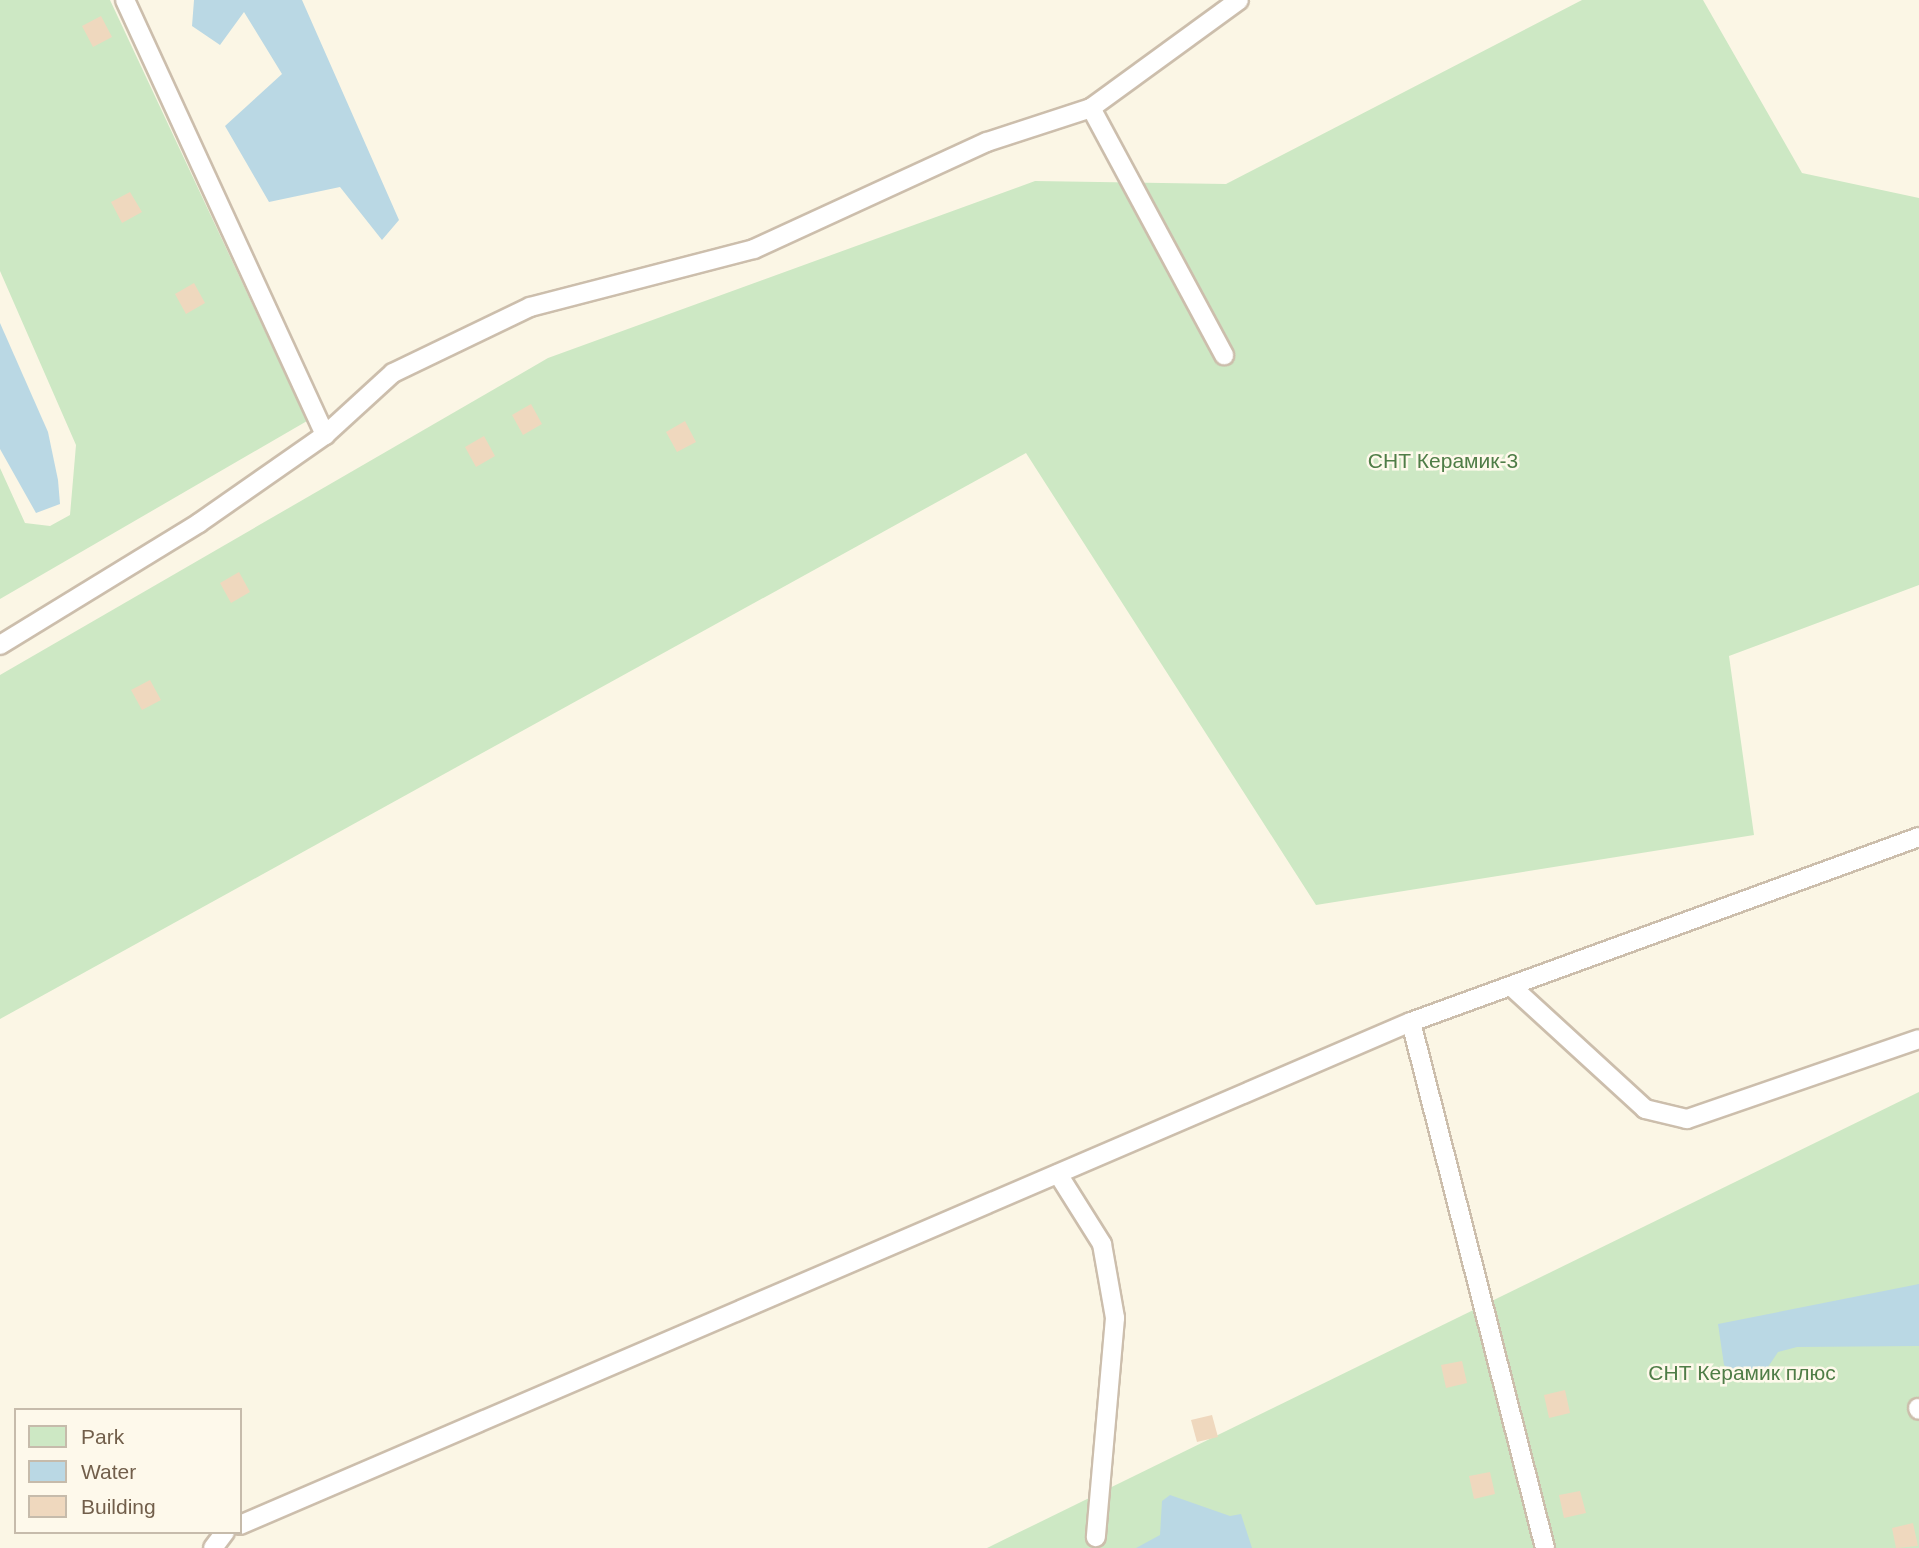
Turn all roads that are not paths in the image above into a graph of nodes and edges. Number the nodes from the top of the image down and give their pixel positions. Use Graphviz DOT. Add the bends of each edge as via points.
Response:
graph roads {
  1 [pos="124,0"];
  2 [pos="1239,0"];
  3 [pos="1091,108"];
  4 [pos="1224,355"];
  5 [pos="325,435"];
  6 [pos="0,645"];
  7 [pos="1919,837"];
  8 [pos="1511,986"];
  9 [pos="1411,1022"];
  10 [pos="1919,1040"];
  11 [pos="1058,1174"];
  12 [pos="242,1524"];
  13 [pos="1096,1537"];
  14 [pos="1545,1548"];
  1 -- 5 [label="lane"];
  2 -- 3 [label="lane"];
  3 -- 4 [label="lane"];
  3 -- 5 [label="lane" via="987,142 754,249 530,307 393,373"];
  5 -- 6 [label="lane" via="199,523"];
  7 -- 8 [label="lane"];
  8 -- 9 [label="lane"];
  8 -- 10 [label="lane" via="1645,1109 1688,1119"];
  9 -- 11 [label="lane"];
  9 -- 14 [label="lane"];
  11 -- 12 [label="lane"];
  11 -- 13 [label="lane" via="1102,1244 1115,1318"];
}
